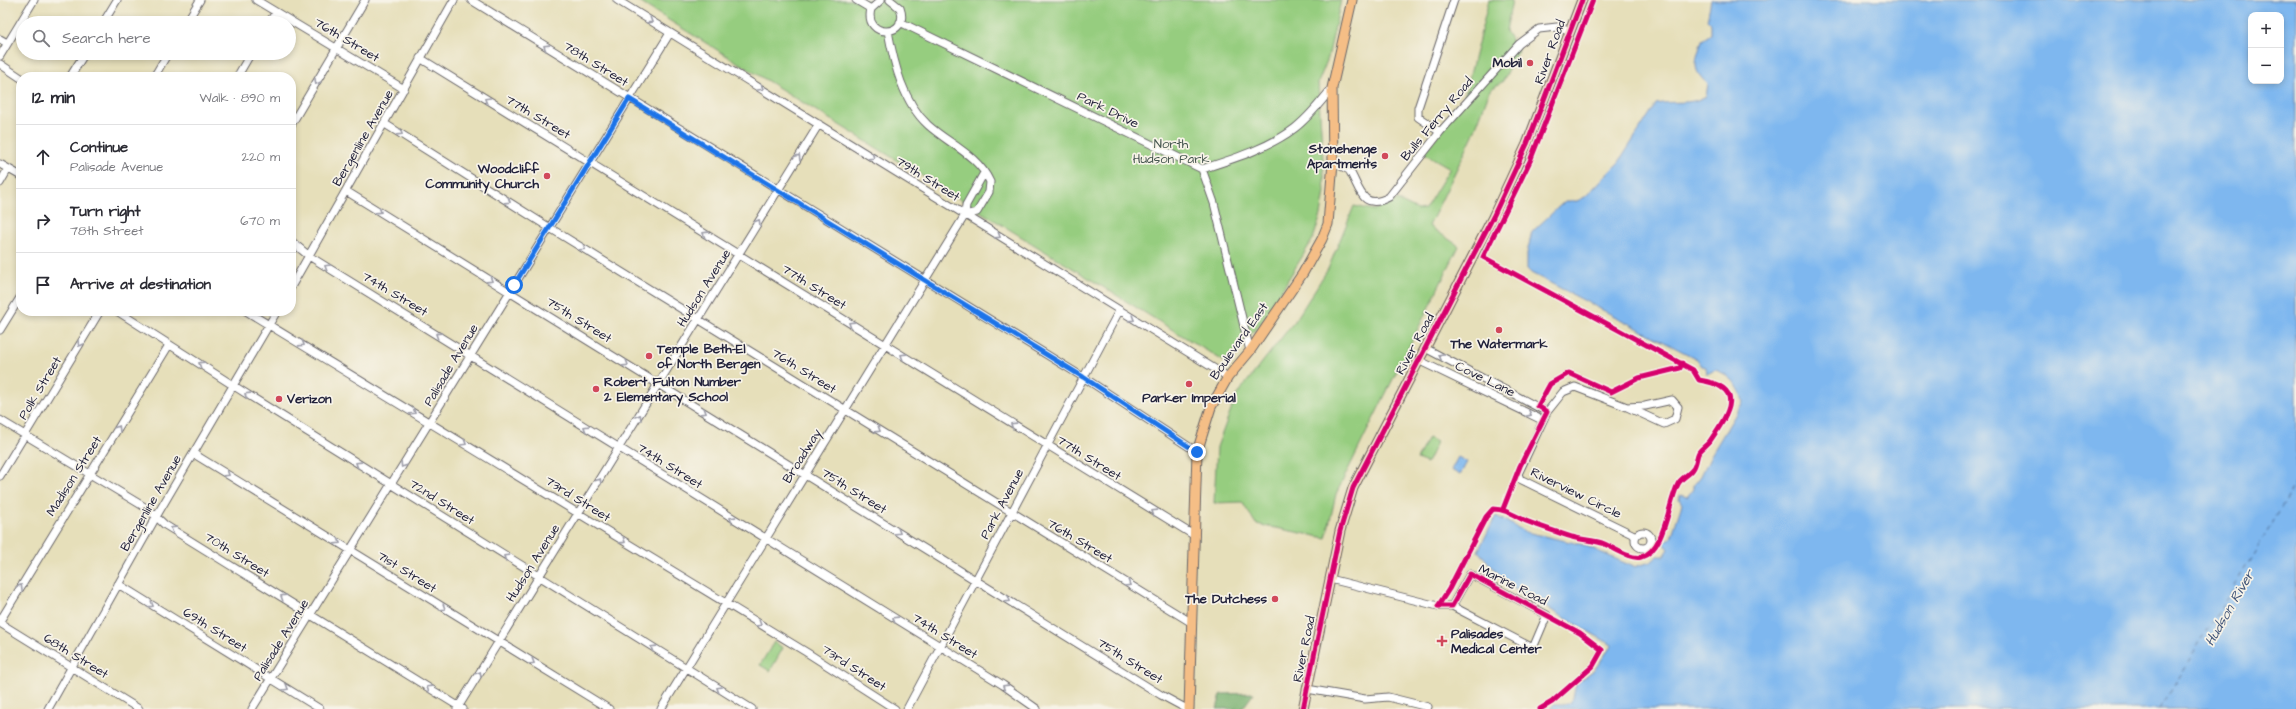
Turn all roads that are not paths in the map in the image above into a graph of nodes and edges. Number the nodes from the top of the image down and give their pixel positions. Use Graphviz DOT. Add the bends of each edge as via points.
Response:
graph roads {
  1 [pos="34,0"];
  2 [pos="117,0"];
  3 [pos="200,0"];
  4 [pos="256,0"];
  5 [pos="365,0"];
  6 [pos="454,0"];
  7 [pos="471,0"];
  8 [pos="617,0"];
  9 [pos="856,0"];
  10 [pos="881,0"];
  11 [pos="890,0"];
  12 [pos="1352,0"];
  13 [pos="1454,0"];
  14 [pos="1582,0"];
  15 [pos="267,3"];
  16 [pos="871,9"];
  17 [pos="276,12"];
  18 [pos="24,16"];
  19 [pos="107,16"];
  20 [pos="190,16"];
  21 [pos="273,16"];
  22 [pos="283,16"];
  23 [pos="900,22"];
  24 [pos="296,24"];
  25 [pos="16,29"];
  26 [pos="1570,30"];
  27 [pos="888,31"];
  28 [pos="670,33"];
  29 [pos="0,39"];
  30 [pos="7,43"];
  31 [pos="336,48"];
  32 [pos="0,56"];
  33 [pos="420,58"];
  34 [pos="81,60"];
  35 [pos="164,60"];
  36 [pos="247,60"];
  37 [pos="0,64"];
  38 [pos="73,72"];
  39 [pos="157,72"];
  40 [pos="240,72"];
  41 [pos="16,75"];
  42 [pos="1332,88"];
  43 [pos="404,89"];
  44 [pos="629,99"];
  45 [pos="296,116"];
  46 [pos="385,124"];
  47 [pos="819,124"];
  48 [pos="1440,132"];
  49 [pos="1333,162"];
  50 [pos="590,163"];
  51 [pos="0,164"];
  52 [pos="8,169"];
  53 [pos="1202,170"];
  54 [pos="16,173"];
  55 [pos="984,173"];
  56 [pos="0,183"];
  57 [pos="777,190"];
  58 [pos="346,191"];
  59 [pos="964,215"];
  60 [pos="550,228"];
  61 [pos="296,245"];
  62 [pos="738,255"];
  63 [pos="309,256"];
  64 [pos="296,278"];
  65 [pos="924,280"];
  66 [pos="510,292"];
  67 [pos="16,304"];
  68 [pos="1119,311"];
  69 [pos="97,316"];
  70 [pos="125,316"];
  71 [pos="255,316"];
  72 [pos="273,316"];
  73 [pos="698,319"];
  74 [pos="269,324"];
  75 [pos="0,330"];
  76 [pos="169,345"];
  77 [pos="884,345"];
  78 [pos="1425,348"];
  79 [pos="1250,350"];
  80 [pos="471,356"];
  81 [pos="1418,360"];
  82 [pos="1083,377"];
  83 [pos="1228,377"];
  84 [pos="659,384"];
  85 [pos="234,385"];
  86 [pos="1627,407"];
  87 [pos="845,410"];
  88 [pos="1547,412"];
  89 [pos="0,420"];
  90 [pos="1542,420"];
  91 [pos="430,423"];
  92 [pos="25,435"];
  93 [pos="1046,446"];
  94 [pos="619,449"];
  95 [pos="1197,452"];
  96 [pos="194,454"];
  97 [pos="90,473"];
  98 [pos="805,475"];
  99 [pos="0,476"];
  100 [pos="391,484"];
  101 [pos="1011,512"];
  102 [pos="578,513"];
  103 [pos="156,516"];
  104 [pos="1191,534"];
  105 [pos="1636,536"];
  106 [pos="765,539"];
  107 [pos="350,551"];
  108 [pos="539,577"];
  109 [pos="975,579"];
  110 [pos="1330,579"];
  111 [pos="118,584"];
  112 [pos="726,603"];
  113 [pos="1452,606"];
  114 [pos="311,614"];
  115 [pos="0,622"];
  116 [pos="1192,623"];
  117 [pos="499,642"];
  118 [pos="940,646"];
  119 [pos="72,668"];
  120 [pos="686,668"];
  121 [pos="271,679"];
  122 [pos="1307,689"];
  123 [pos="1428,707"];
  124 [pos="459,708"];
  125 [pos="48,709"];
  126 [pos="139,709"];
  127 [pos="252,709"];
  128 [pos="320,709"];
  129 [pos="609,709"];
  130 [pos="661,709"];
  131 [pos="752,709"];
  132 [pos="895,709"];
  133 [pos="907,709"];
  134 [pos="1037,709"];
  135 [pos="1188,709"];
  136 [pos="1303,709"];
  1 -- 18 [label="street"];
  2 -- 19 [label="street"];
  3 -- 20 [label="street"];
  4 -- 15 [label="street, 76th Street"];
  5 -- 31 [label="street"];
  6 -- 33 [label="street, Bergenline Avenue"];
  44 -- 7 [label="street, 78th Street, one-way"];
  8 -- 28 [label="street, 79th Street, one-way"];
  9 -- 16 [label="street"];
  10 -- 16 [label="street"];
  11 -- 23 [label="street" via="902,12"];
  12 -- 42 [label="main road, Boulevard East"];
  13 -- 48 [label="street" via="1418,108 1418,117"];
  14 -- 26 [label="main road, River Road"];
  15 -- 17 [label="street, 76th Street"];
  16 -- 27 [label="street" via="870,19 874,27"];
  17 -- 21 [label="street"];
  17 -- 22 [label="street, 76th Street"];
  23 -- 27 [label="street" via="897,27"];
  23 -- 53 [label="street, Park Drive"];
  24 -- 31 [label="street, 76th Street"];
  25 -- 30 [label="street"];
  26 -- 48 [label="street, Bulls Ferry Road" via="1557,27 1539,29 1519,44"];
  26 -- 78 [label="main road, River Road" via="1527,144 1493,217"];
  27 -- 55 [label="street" via="902,85 915,112 928,126 971,157"];
  28 -- 44 [label="street, Palisade Avenue"];
  28 -- 47 [label="street, 79th Street, one-way"];
  29 -- 30 [label="street"];
  30 -- 32 [label="street"];
  31 -- 43 [label="street, 76th Street"];
  31 -- 45 [label="street, one-way"];
  33 -- 43 [label="street, Bergenline Avenue"];
  50 -- 33 [label="street, 77th Street, one-way"];
  34 -- 38 [label="street"];
  35 -- 39 [label="street"];
  36 -- 40 [label="street"];
  37 -- 41 [label="street"];
  42 -- 49 [label="main road, Boulevard East"];
  42 -- 53 [label="street" via="1306,118 1282,136"];
  43 -- 46 [label="street, Bergenline Avenue"];
  44 -- 50 [label="street, Palisade Avenue"];
  44 -- 57 [label="street, 78th Street"];
  46 -- 58 [label="street, Bergenline Avenue"];
  46 -- 60 [label="street, 76th Street, one-way"];
  57 -- 47 [label="street, Hudson Avenue, one-way"];
  47 -- 59 [label="street, 79th Street, one-way"];
  48 -- 49 [label="street, Bulls Ferry Road" via="1394,191 1384,199 1367,199 1358,192 1349,170"];
  49 -- 79 [label="main road, Boulevard East" via="1330,213 1322,239 1303,273"];
  50 -- 60 [label="street, Palisade Avenue"];
  62 -- 50 [label="street, 77th Street, one-way"];
  51 -- 52 [label="street"];
  52 -- 54 [label="street"];
  52 -- 56 [label="street"];
  53 -- 79 [label="street" via="1214,203"];
  55 -- 59 [label="street" via="966,205"];
  55 -- 59 [label="street" via="990,182 989,192 977,212"];
  62 -- 57 [label="street, Hudson Avenue, one-way"];
  57 -- 65 [label="street, 78th Street"];
  58 -- 63 [label="street, Bergenline Avenue"];
  58 -- 66 [label="street, 75th Street, one-way"];
  59 -- 65 [label="street, Broadway"];
  59 -- 68 [label="street, 79th Street, one-way"];
  60 -- 66 [label="street, Palisade Avenue"];
  60 -- 73 [label="street, 76th Street, one-way"];
  61 -- 63 [label="street, 74th Street"];
  62 -- 73 [label="street, Hudson Avenue"];
  77 -- 62 [label="street, 77th Street, one-way"];
  63 -- 64 [label="street, Bergenline Avenue"];
  80 -- 63 [label="street, 74th Street, one-way"];
  65 -- 77 [label="street, Broadway"];
  65 -- 82 [label="street, 78th Street"];
  66 -- 80 [label="street, Palisade Avenue"];
  66 -- 84 [label="street, 75th Street, one-way"];
  67 -- 75 [label="street"];
  68 -- 82 [label="street, Park Avenue"];
  68 -- 83 [label="street, 79th Street, one-way"];
  69 -- 92 [label="street, Polk Street, one-way"];
  70 -- 76 [label="street, 72nd Street"];
  71 -- 74 [label="street, 73rd Street"];
  72 -- 74 [label="street, Bergenline Avenue"];
  73 -- 84 [label="street, Hudson Avenue"];
  73 -- 87 [label="street, 76th Street"];
  74 -- 85 [label="street, Bergenline Avenue"];
  74 -- 91 [label="street, 73rd Street, one-way"];
  85 -- 76 [label="street, 72nd Street, one-way"];
  97 -- 76 [label="street, Madison Street, one-way"];
  77 -- 87 [label="street, Broadway"];
  93 -- 77 [label="street, 77th Street, one-way"];
  78 -- 81 [label="main road, River Road"];
  88 -- 78 [label="street, Cove Lane, one-way"];
  79 -- 83 [label="main road, Boulevard East"];
  80 -- 91 [label="street, Palisade Avenue"];
  94 -- 80 [label="street, 74th Street, one-way"];
  81 -- 90 [label="street, Cove Lane, one-way"];
  81 -- 110 [label="main road, River Road" via="1354,488 1346,509"];
  82 -- 93 [label="street, Park Avenue"];
  82 -- 95 [label="street, 78th Street"];
  83 -- 95 [label="main road, Boulevard East" via="1211,407"];
  94 -- 84 [label="street, Hudson Avenue, one-way"];
  84 -- 98 [label="street, 75th Street, one-way"];
  85 -- 96 [label="street, Bergenline Avenue"];
  100 -- 85 [label="street, 72nd Street, one-way"];
  86 -- 86 [label="street" via="1664,424 1675,419 1678,407 1672,400"];
  86 -- 88 [label="street" via="1575,387 1563,392"];
  87 -- 98 [label="street, Broadway"];
  87 -- 101 [label="street, 76th Street, one-way"];
  88 -- 90 [label="street"];
  89 -- 92 [label="street, 70th Street"];
  90 -- 105 [label="street, Riverview Circle" via="1520,466 1520,479"];
  91 -- 100 [label="street, Palisade Avenue, one-way"];
  91 -- 102 [label="street, 73rd Street, one-way"];
  92 -- 97 [label="street, 70th Street"];
  92 -- 99 [label="street, Polk Street"];
  93 -- 101 [label="street, Park Avenue"];
  104 -- 93 [label="street, 77th Street, one-way"];
  102 -- 94 [label="street, Hudson Avenue, one-way"];
  106 -- 94 [label="street, 74th Street, one-way"];
  95 -- 104 [label="main road, Boulevard East" via="1196,526"];
  96 -- 103 [label="street, Bergenline Avenue"];
  96 -- 107 [label="street, 71st Street, one-way"];
  97 -- 103 [label="street, 70th Street"];
  115 -- 97 [label="street, Madison Street, one-way"];
  98 -- 106 [label="street, Broadway"];
  98 -- 109 [label="street, 75th Street, one-way"];
  100 -- 107 [label="street, Palisade Avenue"];
  108 -- 100 [label="street, 72nd Street, one-way"];
  101 -- 109 [label="street, Park Avenue"];
  101 -- 116 [label="street, 76th Street, one-way"];
  102 -- 108 [label="street, Hudson Avenue"];
  102 -- 112 [label="street, 73rd Street, one-way"];
  103 -- 111 [label="street, Bergenline Avenue"];
  114 -- 103 [label="street, 70th Street, one-way" via="165,525"];
  104 -- 116 [label="main road, Boulevard East" via="1194,563"];
  106 -- 112 [label="street, Broadway"];
  118 -- 106 [label="street, 74th Street, one-way"];
  107 -- 114 [label="street, Palisade Avenue"];
  107 -- 117 [label="street, 71st Street, one-way"];
  108 -- 117 [label="street, Hudson Avenue"];
  120 -- 108 [label="street, 72nd Street, one-way"];
  109 -- 118 [label="street, Park Avenue"];
  109 -- 135 [label="street, 75th Street, one-way" via="1161,695"];
  110 -- 113 [label="street, Marine Road" via="1438,606"];
  110 -- 122 [label="main road, River Road"];
  111 -- 119 [label="street, Bergenline Avenue"];
  111 -- 121 [label="street, 69th Street, one-way"];
  112 -- 120 [label="street, Broadway"];
  112 -- 132 [label="street, 73rd Street, one-way"];
  113 -- 113 [label="street, Marine Road" via="1470,574 1547,615 1533,648"];
  114 -- 121 [label="street, Palisade Avenue"];
  124 -- 114 [label="street, 70th Street, one-way"];
  115 -- 119 [label="street, 68th Street"];
  116 -- 135 [label="main road, Boulevard East"];
  124 -- 117 [label="street, Hudson Avenue, one-way"];
  117 -- 129 [label="street, 71st Street, one-way"];
  118 -- 133 [label="street, Park Avenue"];
  134 -- 118 [label="street, 74th Street, one-way"];
  119 -- 125 [label="street, Bergenline Avenue"];
  119 -- 126 [label="street, 68th Street"];
  120 -- 130 [label="street, Broadway"];
  131 -- 120 [label="street, 72nd Street, one-way"];
  121 -- 127 [label="street, Palisade Avenue"];
  121 -- 128 [label="street, 69th Street, one-way"];
  122 -- 123 [label="street, River Road" via="1365,700 1388,697"];
  122 -- 136 [label="main road, River Road"];
}
